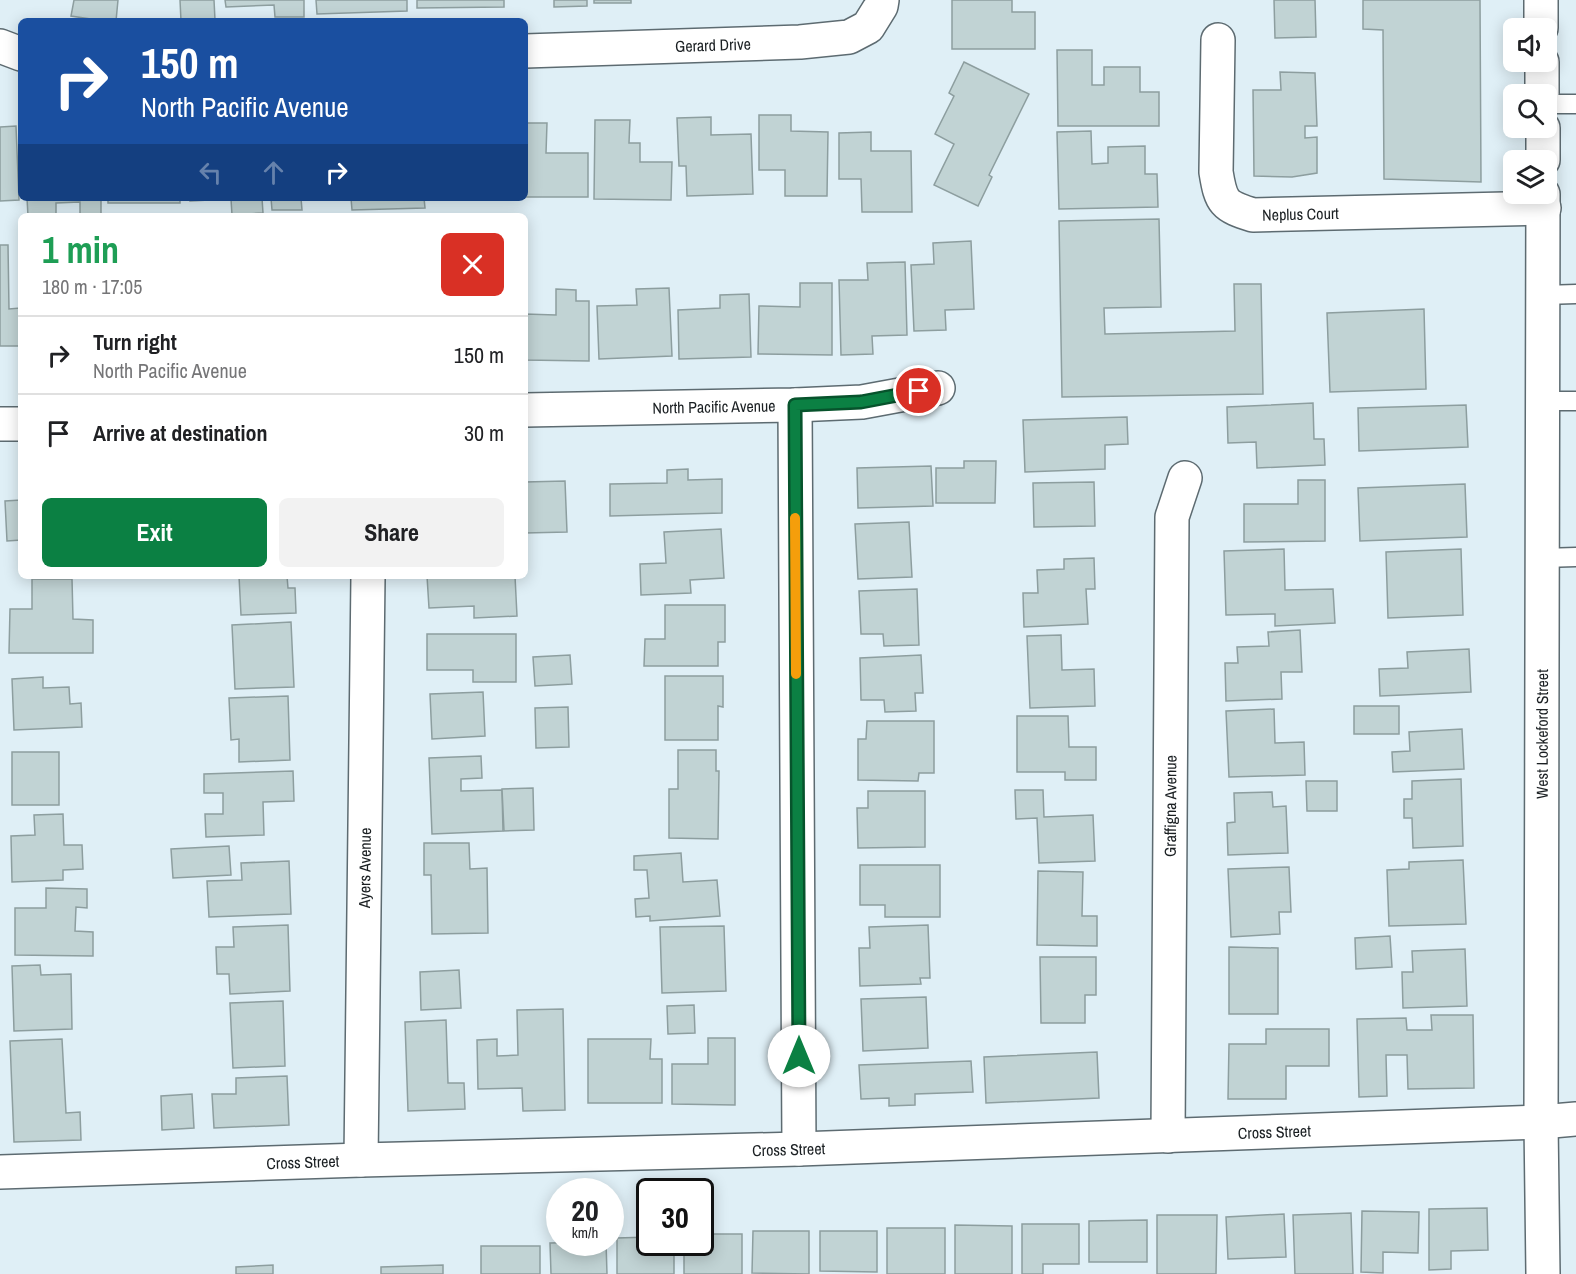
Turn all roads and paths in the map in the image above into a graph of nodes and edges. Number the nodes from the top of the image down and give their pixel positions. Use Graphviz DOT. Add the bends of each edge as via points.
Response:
graph roads {
  1 [pos="882,0"];
  2 [pos="1541,0"];
  3 [pos="1542,18"];
  4 [pos="1218,40"];
  5 [pos="0,46"];
  6 [pos="528,51"];
  7 [pos="18,53"];
  8 [pos="1557,104"];
  9 [pos="1576,104"];
  10 [pos="1503,203"];
  11 [pos="1544,204"];
  12 [pos="1576,294"];
  13 [pos="1544,295"];
  14 [pos="938,388"];
  15 [pos="1544,400"];
  16 [pos="1576,401"];
  17 [pos="795,405"];
  18 [pos="528,411"];
  19 [pos="0,424"];
  20 [pos="18,424"];
  21 [pos="1185,478"];
  22 [pos="1576,557"];
  23 [pos="1543,558"];
  24 [pos="368,579"];
  25 [pos="1576,1119"];
  26 [pos="1541,1122"];
  27 [pos="1168,1136"];
  28 [pos="799,1149"];
  29 [pos="361,1160"];
  30 [pos="0,1172"];
  31 [pos="1543,1274"];
  1 -- 6 [label="street, Gerard Drive" via="868,27 849,37"];
  2 -- 3 [label="street"];
  4 -- 10 [label="street, Neplus Court" via="1216,172 1219,193 1231,208 1253,215"];
  5 -- 7 [label="street"];
  8 -- 9 [label="lane"];
  11 -- 13 [label="street, West Lockeford Street"];
  12 -- 13 [label="lane"];
  13 -- 15 [label="street, West Lockeford Street"];
  14 -- 17 [label="street, North Pacific Avenue" via="861,402"];
  15 -- 16 [label="lane"];
  15 -- 23 [label="street, West Lockeford Street"];
  17 -- 18 [label="street, North Pacific Avenue"];
  17 -- 28 [label="street"];
  19 -- 20 [label="street"];
  21 -- 27 [label="street, Graffigna Avenue" via="1172,517"];
  22 -- 23 [label="lane"];
  23 -- 26 [label="street, West Lockeford Street"];
  24 -- 29 [label="street, Ayers Avenue"];
  25 -- 26 [label="street, Cross Street"];
  26 -- 27 [label="street, Cross Street"];
  26 -- 31 [label="street, West Lockeford Street"];
  27 -- 28 [label="street, Cross Street"];
  28 -- 29 [label="street, Cross Street"];
  29 -- 30 [label="street, Cross Street"];
}
